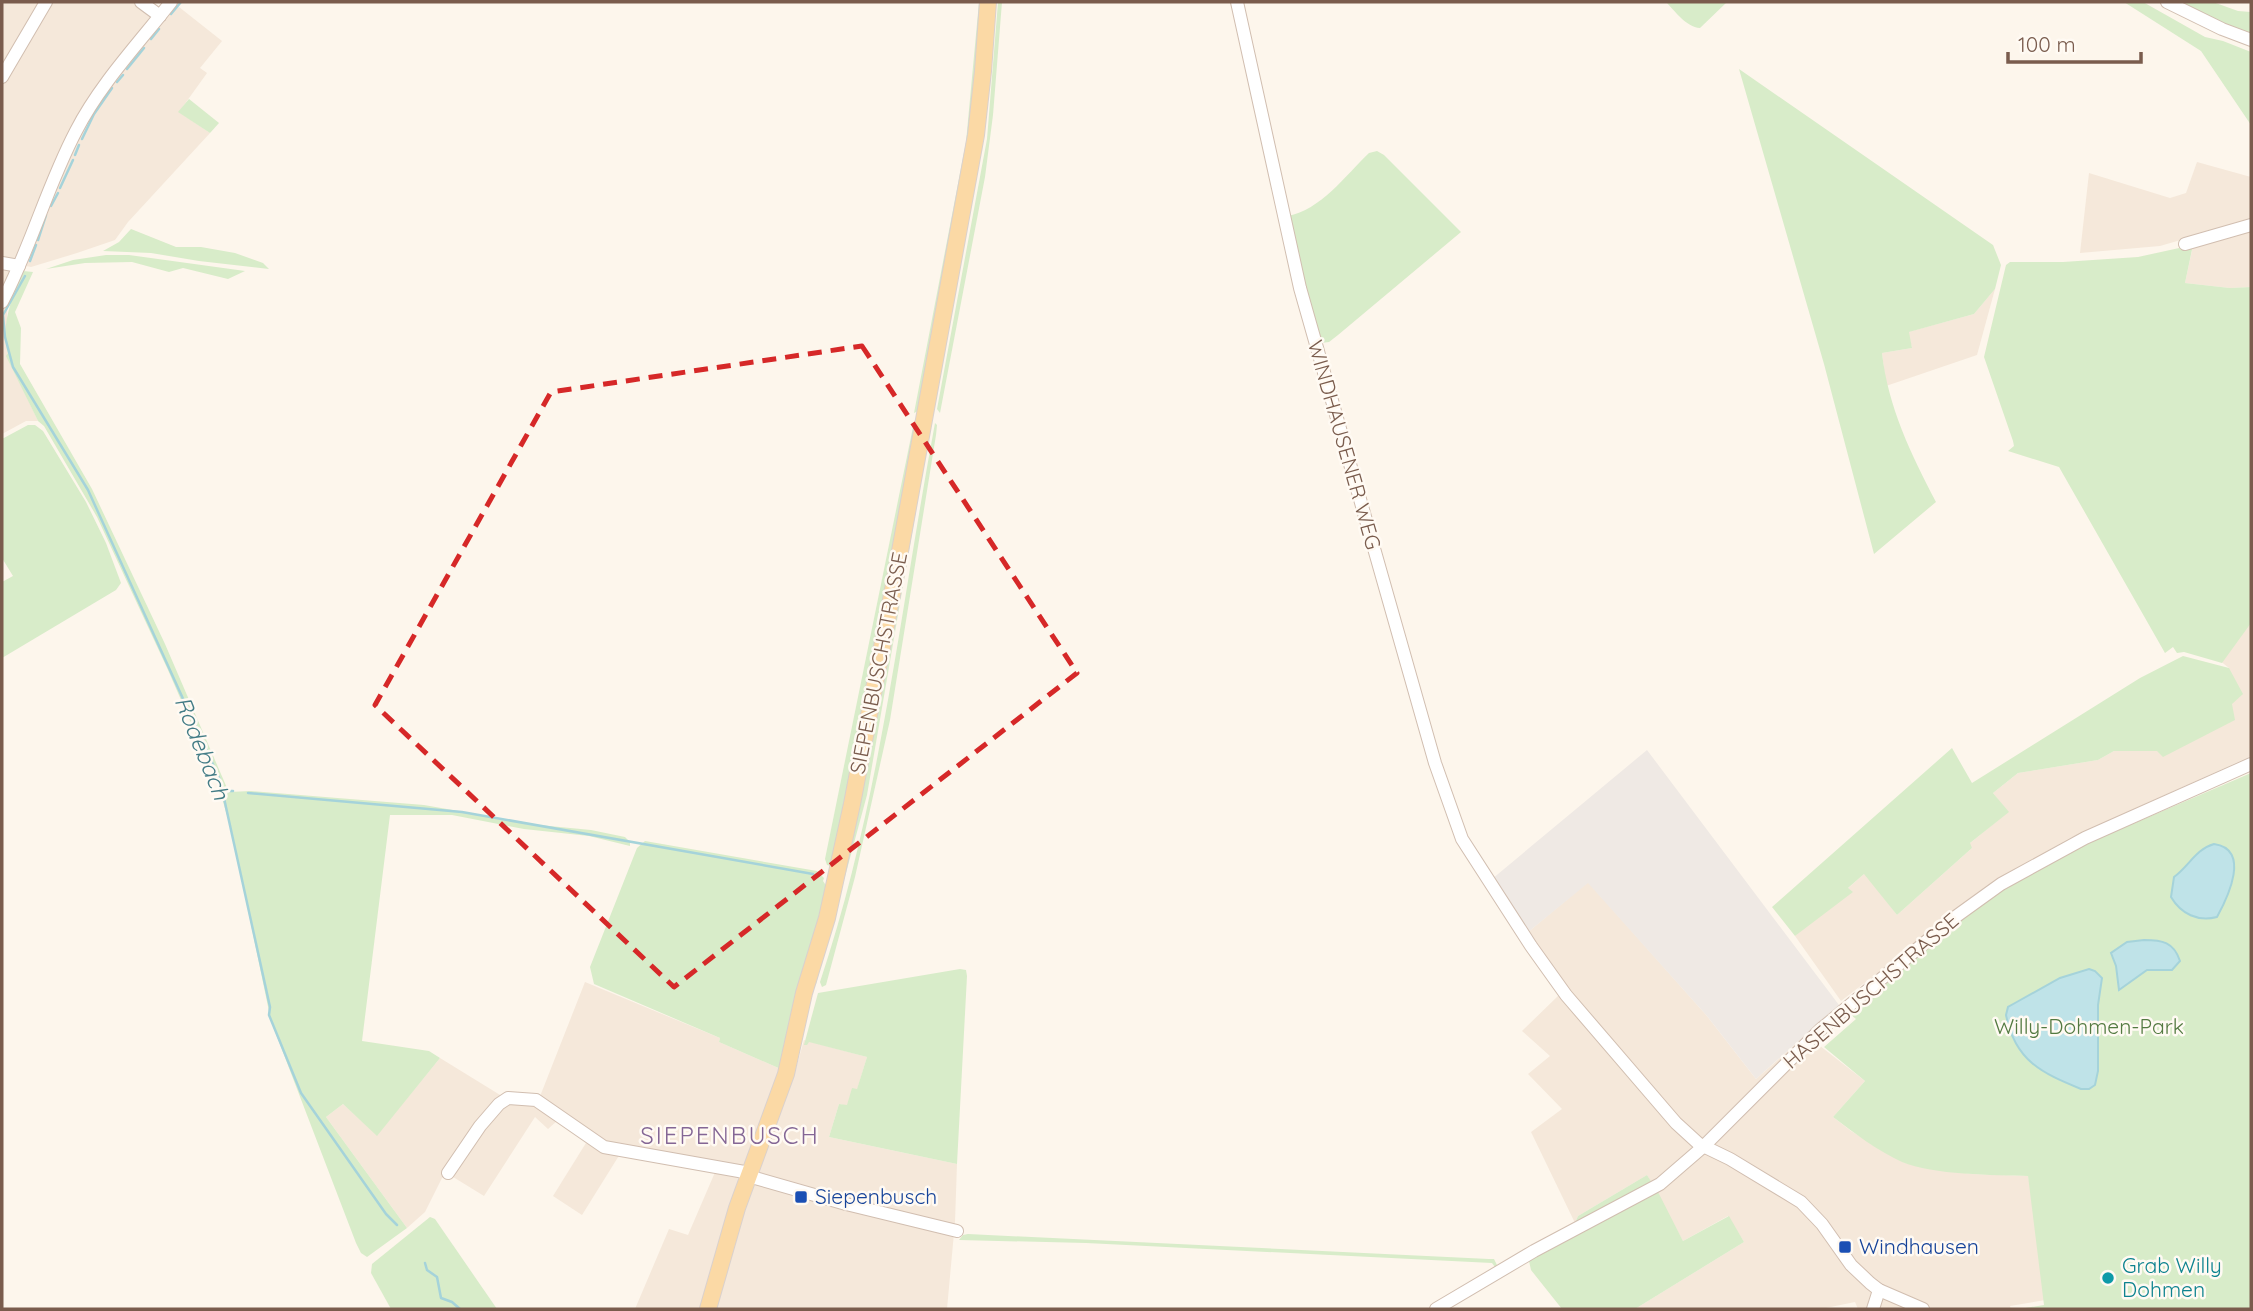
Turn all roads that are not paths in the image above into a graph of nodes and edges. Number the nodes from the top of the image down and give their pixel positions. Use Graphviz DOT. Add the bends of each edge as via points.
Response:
graph roads {
  1 [pos="46,2"];
  2 [pos="141,2"];
  3 [pos="171,2"];
  4 [pos="988,2"];
  5 [pos="1237,2"];
  6 [pos="2167,2"];
  7 [pos="160,16"];
  8 [pos="2251,40"];
  9 [pos="2,77"];
  10 [pos="2251,225"];
  11 [pos="2185,244"];
  12 [pos="2,263"];
  13 [pos="19,266"];
  14 [pos="2,302"];
  15 [pos="2251,764"];
  16 [pos="1704,1146"];
  17 [pos="448,1173"];
  18 [pos="749,1175"];
  19 [pos="957,1231"];
  20 [pos="1879,1290"];
  21 [pos="708,1309"];
  22 [pos="1436,1309"];
  23 [pos="1873,1309"];
  24 [pos="1923,1309"];
  1 -- 9 [label="street"];
  2 -- 7 [label="street"];
  3 -- 7 [label="street"];
  4 -- 18 [label="main road, SIEPENBUSCHSTRASSE" via="972,157 852,804 786,1074"];
  5 -- 16 [label="street, WINDHAUSENER WEG" via="1291,254 1325,381 1462,839 1566,995 1676,1123"];
  6 -- 8 [label="street"];
  7 -- 13 [label="street" via="76,130"];
  10 -- 11 [label="street"];
  12 -- 13 [label="street"];
  13 -- 14 [label="street"];
  15 -- 16 [label="street, HASENBUSCHSTRASSE" via="2085,838 1999,885 1820,1030"];
  16 -- 20 [label="street, WINDHAUSENER WEG" via="1801,1202 1851,1265"];
  16 -- 22 [label="street, HASENBUSCHSTRASSE" via="1660,1184"];
  17 -- 18 [label="street" via="480,1126 508,1098 536,1101 604,1147"];
  18 -- 19 [label="street"];
  18 -- 21 [label="main road, SIEPENBUSCHSTRASSE"];
  20 -- 23 [label="street"];
  20 -- 24 [label="street, WINDHAUSENER WEG"];
}
